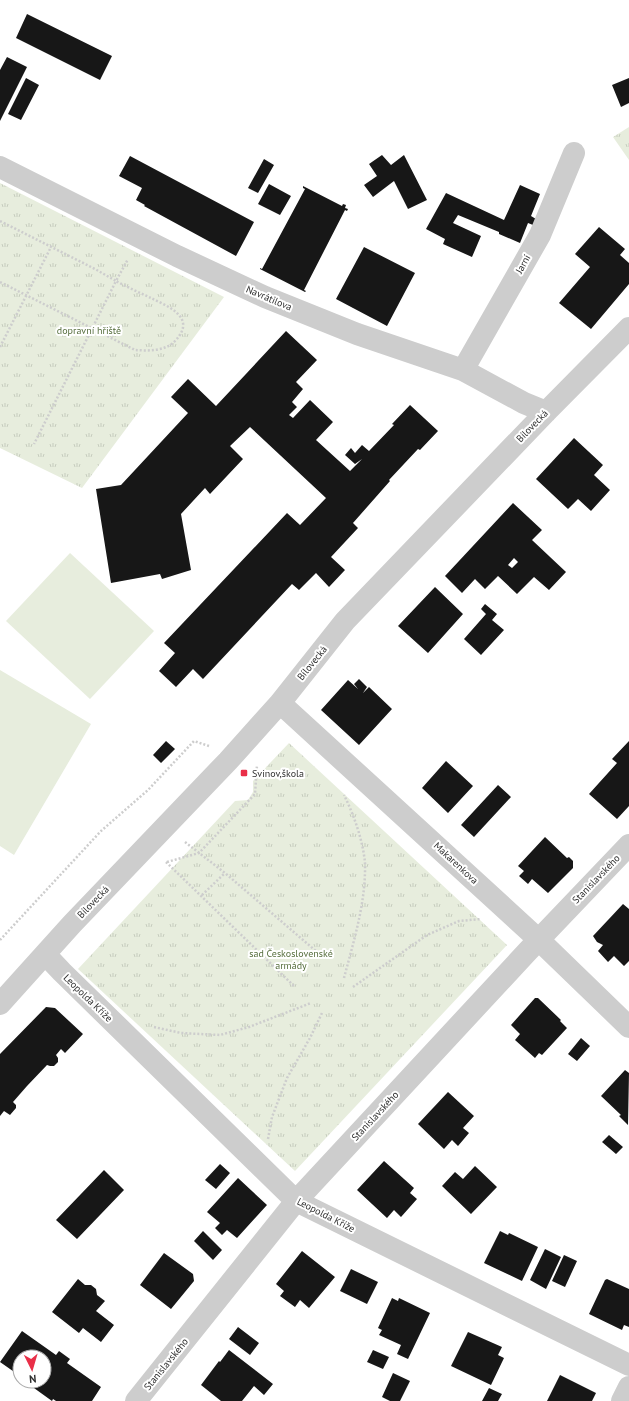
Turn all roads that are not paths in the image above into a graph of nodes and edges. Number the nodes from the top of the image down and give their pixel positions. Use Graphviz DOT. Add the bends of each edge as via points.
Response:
graph roads {
  1 [pos="574,153"];
  2 [pos="0,167"];
  3 [pos="629,328"];
  4 [pos="463,370"];
  5 [pos="546,412"];
  6 [pos="280,703"];
  7 [pos="629,845"];
  8 [pos="539,940"];
  9 [pos="45,954"];
  10 [pos="0,1004"];
  11 [pos="629,1027"];
  12 [pos="296,1201"];
  13 [pos="629,1365"];
  14 [pos="629,1387"];
  15 [pos="136,1401"];
  16 [pos="622,1401"];
  1 -- 4 [label="street, Jarní" via="540,235"];
  2 -- 4 [label="street, Navrátilova" via="265,297 357,334"];
  3 -- 5 [label="street, Bílovecká"];
  4 -- 5 [label="street, Navrátilova"];
  5 -- 6 [label="street, Bílovecká" via="345,622"];
  6 -- 8 [label="street, Makarenkova"];
  6 -- 9 [label="street, Bílovecká"];
  7 -- 8 [label="street, Stanislavského"];
  8 -- 11 [label="street, Makarenkova"];
  8 -- 12 [label="street, Stanislavského"];
  9 -- 10 [label="street, Bílovecká"];
  9 -- 12 [label="street, Leopolda Kříže"];
  12 -- 13 [label="street, Leopolda Kříže"];
  12 -- 15 [label="street, Stanislavského"];
  14 -- 16 [label="street"];
}
